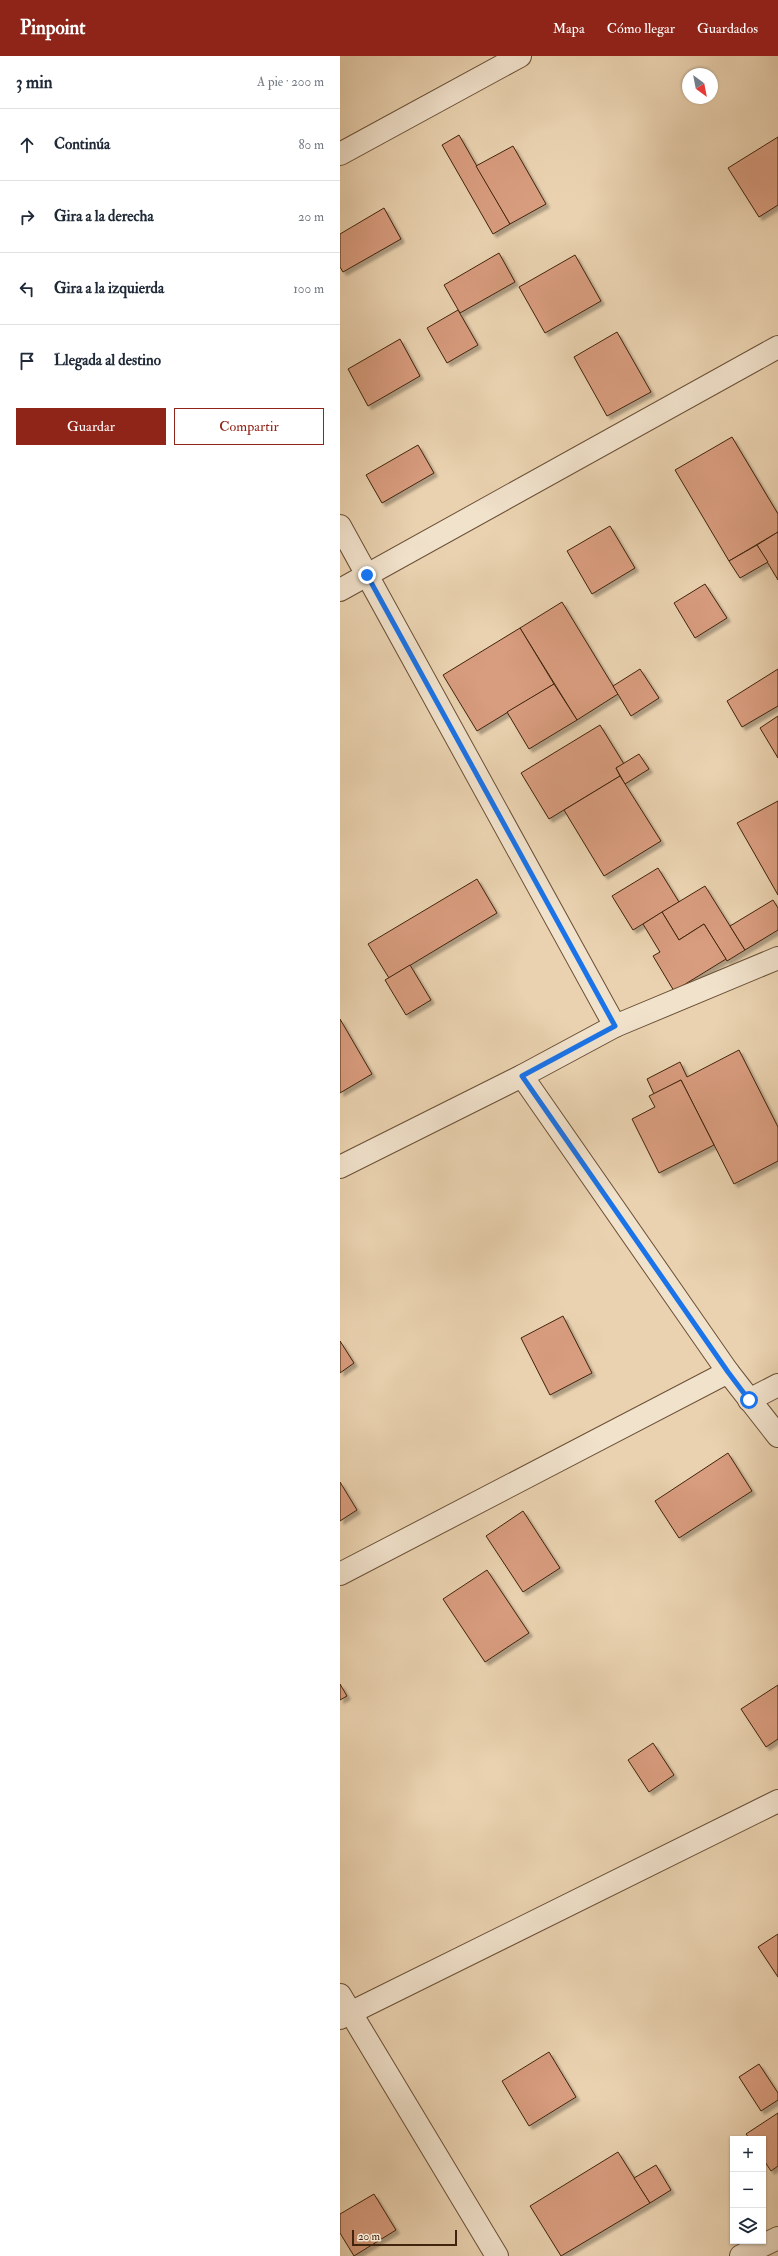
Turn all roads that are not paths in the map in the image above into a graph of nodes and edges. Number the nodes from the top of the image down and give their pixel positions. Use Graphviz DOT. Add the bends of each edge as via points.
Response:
graph roads {
  1 [pos="520,56"];
  2 [pos="340,154"];
  3 [pos="778,347"];
  4 [pos="340,526"];
  5 [pos="367,575"];
  6 [pos="340,590"];
  7 [pos="778,958"];
  8 [pos="615,1026"];
  9 [pos="522,1076"];
  10 [pos="340,1167"];
  11 [pos="728,1372"];
  12 [pos="778,1385"];
  13 [pos="749,1400"];
  14 [pos="778,1436"];
  15 [pos="340,1574"];
  16 [pos="778,1801"];
  17 [pos="343,2009"];
  18 [pos="778,2238"];
  19 [pos="497,2256"];
  20 [pos="741,2256"];
  1 -- 2 [label="street"];
  3 -- 5 [label="street"];
  4 -- 5 [label="street"];
  5 -- 6 [label="street"];
  5 -- 8 [label="street"];
  7 -- 8 [label="street"];
  8 -- 9 [label="street"];
  9 -- 10 [label="street"];
  9 -- 11 [label="street"];
  11 -- 13 [label="street"];
  11 -- 15 [label="street"];
  12 -- 13 [label="street"];
  13 -- 14 [label="street"];
  16 -- 17 [label="street"];
  17 -- 19 [label="street"];
  18 -- 20 [label="street"];
}
